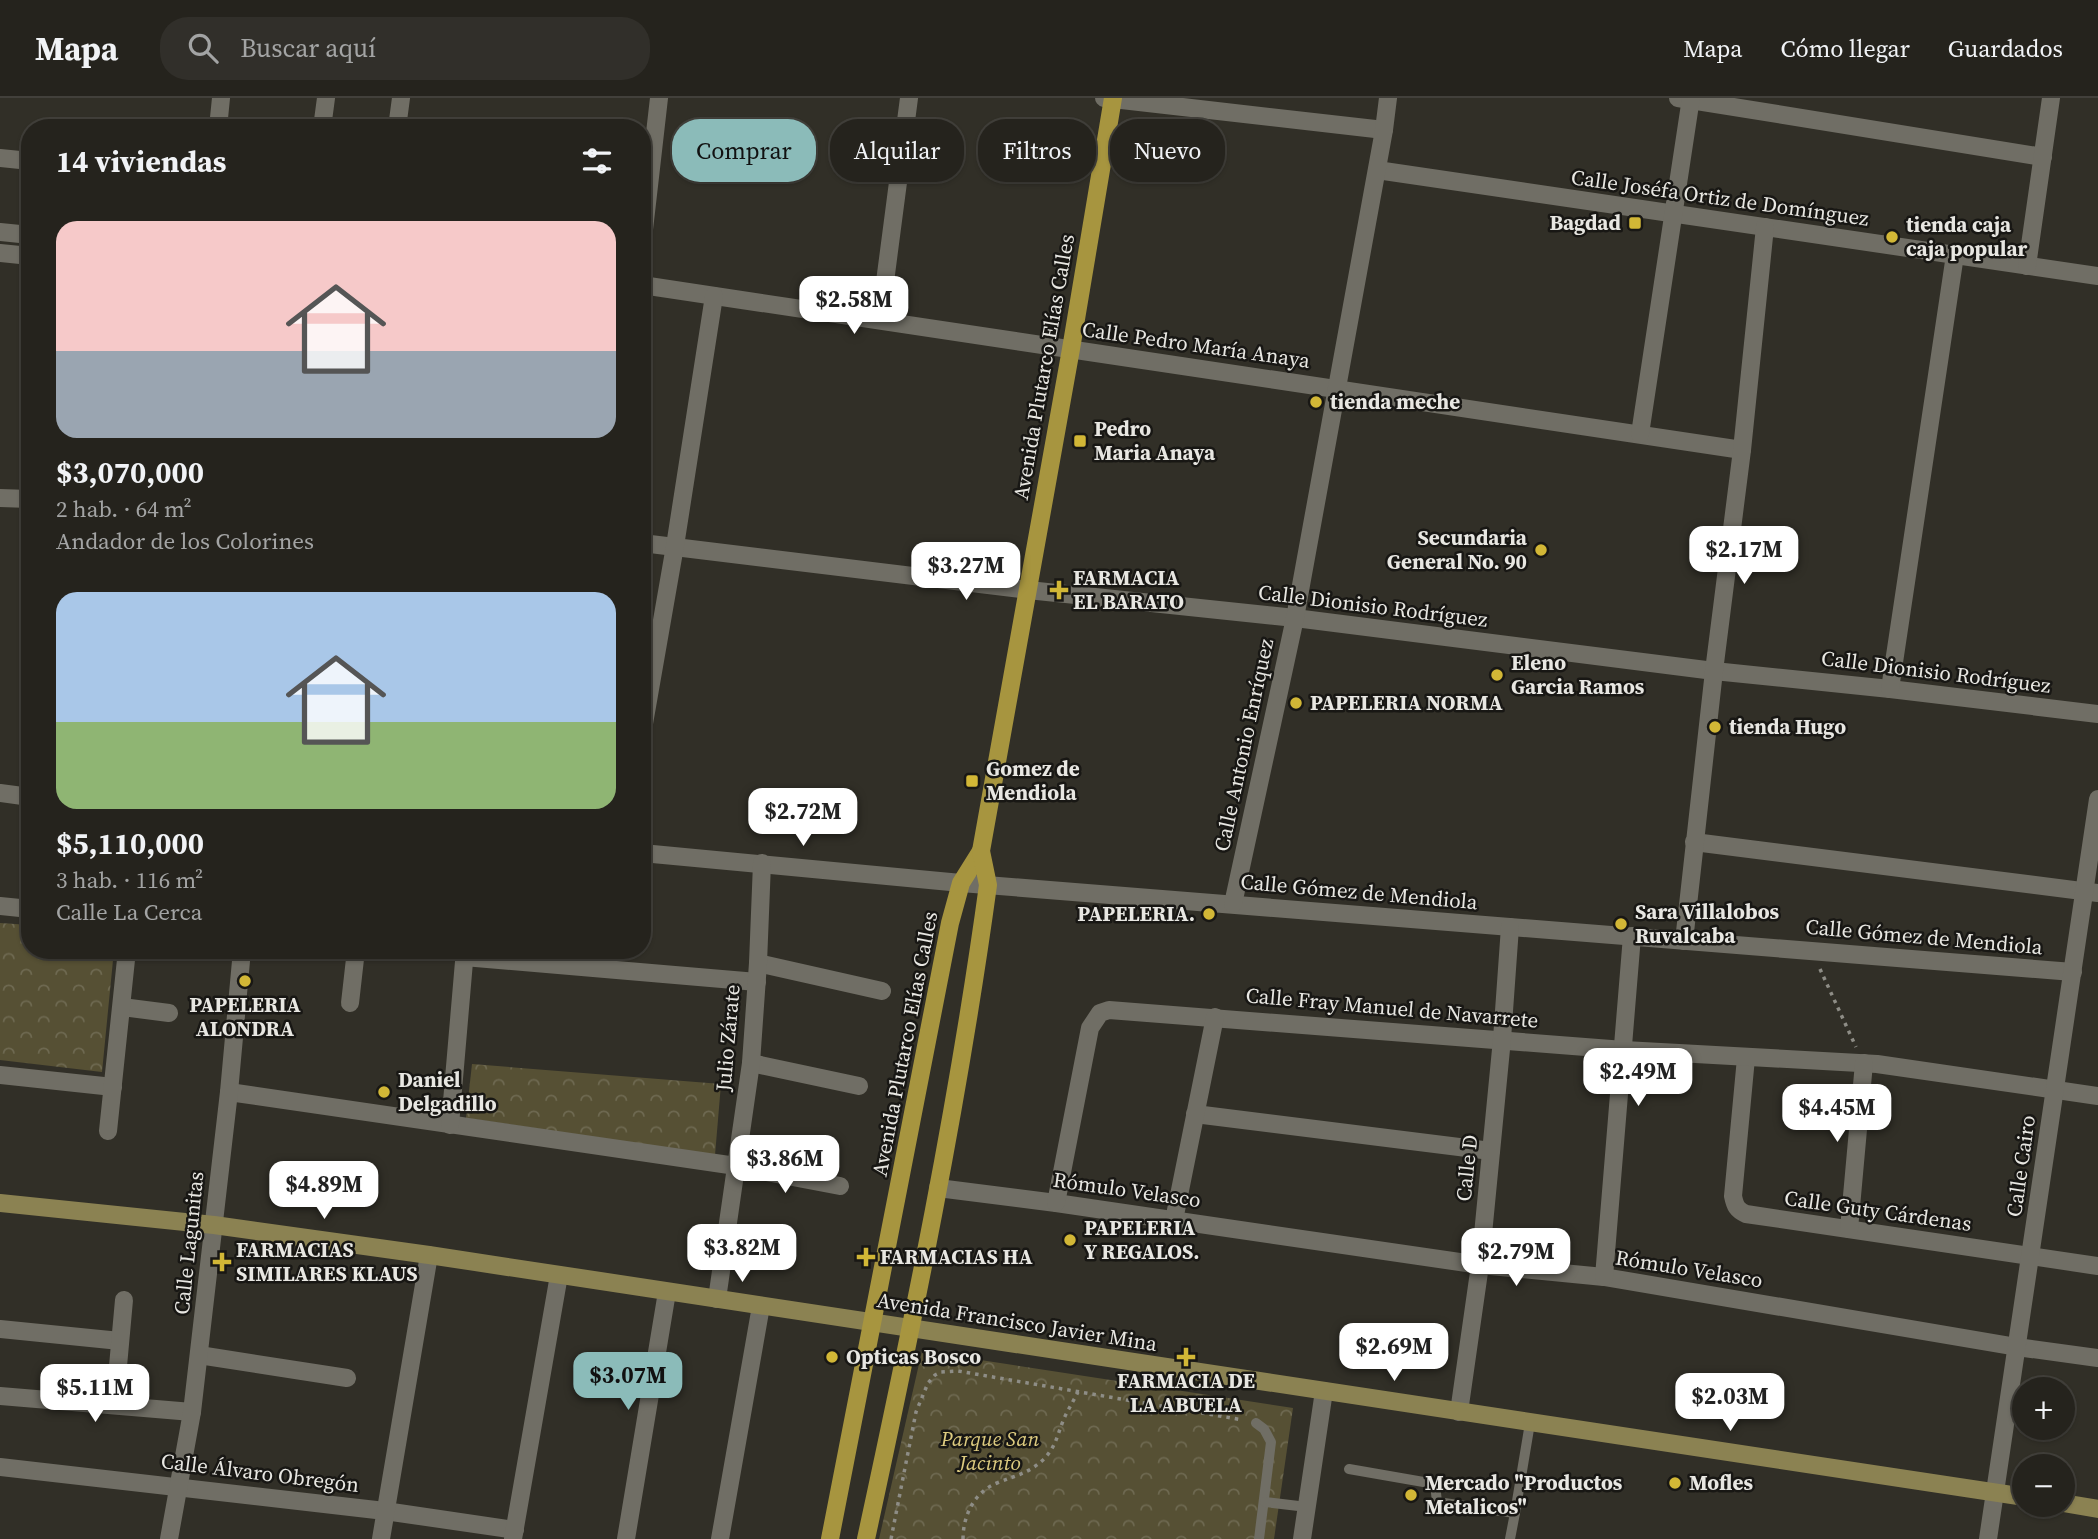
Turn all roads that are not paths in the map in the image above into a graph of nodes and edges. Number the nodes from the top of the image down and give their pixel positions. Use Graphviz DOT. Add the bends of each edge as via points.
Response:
graph roads {
  1 [pos="221,98"];
  2 [pos="326,98"];
  3 [pos="401,98"];
  4 [pos="659,98"];
  5 [pos="909,98"];
  6 [pos="1110,98"];
  7 [pos="1388,98"];
  8 [pos="2051,98"];
  9 [pos="1686,99"];
  10 [pos="219,119"];
  11 [pos="323,119"];
  12 [pos="398,119"];
  13 [pos="1384,130"];
  14 [pos="2043,157"];
  15 [pos="0,158"];
  16 [pos="21,160"];
  17 [pos="651,168"];
  18 [pos="1377,170"];
  19 [pos="1674,214"];
  20 [pos="1765,227"];
  21 [pos="0,232"];
  22 [pos="21,234"];
  23 [pos="0,253"];
  24 [pos="21,255"];
  25 [pos="1955,255"];
  26 [pos="2027,266"];
  27 [pos="2098,276"];
  28 [pos="651,286"];
  29 [pos="714,296"];
  30 [pos="880,320"];
  31 [pos="1071,349"];
  32 [pos="1335,388"];
  33 [pos="1640,434"];
  34 [pos="1742,450"];
  35 [pos="0,498"];
  36 [pos="21,499"];
  37 [pos="651,544"];
  38 [pos="675,546"];
  39 [pos="1028,590"];
  40 [pos="1295,618"];
  41 [pos="1714,671"];
  42 [pos="651,683"];
  43 [pos="1891,689"];
  44 [pos="2098,714"];
  45 [pos="0,793"];
  46 [pos="21,796"];
  47 [pos="2098,799"];
  48 [pos="1694,842"];
  49 [pos="981,851"];
  50 [pos="651,854"];
  51 [pos="762,863"];
  52 [pos="961,883"];
  53 [pos="988,885"];
  54 [pos="2091,892"];
  55 [pos="1233,904"];
  56 [pos="0,906"];
  57 [pos="21,908"];
  58 [pos="1510,927"];
  59 [pos="1632,936"];
  60 [pos="1684,941"];
  61 [pos="126,959"];
  62 [pos="241,959"];
  63 [pos="355,959"];
  64 [pos="464,959"];
  65 [pos="516,959"];
  66 [pos="758,963"];
  67 [pos="2073,972"];
  68 [pos="757,982"];
  69 [pos="882,991"];
  70 [pos="351,1003"];
  71 [pos="122,1007"];
  72 [pos="169,1013"];
  73 [pos="1215,1017"];
  74 [pos="1502,1039"];
  75 [pos="1623,1050"];
  76 [pos="1746,1058"];
  77 [pos="751,1063"];
  78 [pos="1864,1063"];
  79 [pos="0,1075"];
  80 [pos="859,1086"];
  81 [pos="113,1087"];
  82 [pos="2055,1090"];
  83 [pos="229,1092"];
  84 [pos="2098,1096"];
  85 [pos="1195,1114"];
  86 [pos="450,1125"];
  87 [pos="108,1130"];
  88 [pos="1491,1151"];
  89 [pos="736,1166"];
  90 [pos="841,1186"];
  91 [pos="938,1188"];
  92 [pos="0,1203"];
  93 [pos="1056,1203"];
  94 [pos="1174,1220"];
  95 [pos="214,1225"];
  96 [pos="1849,1229"];
  97 [pos="429,1255"];
  98 [pos="2031,1256"];
  99 [pos="1480,1265"];
  100 [pos="2098,1266"];
  101 [pos="558,1275"];
  102 [pos="1604,1278"];
  103 [pos="667,1292"];
  104 [pos="717,1299"];
  105 [pos="124,1300"];
  106 [pos="761,1306"];
  107 [pos="873,1323"];
  108 [pos="0,1329"];
  109 [pos="911,1329"];
  110 [pos="120,1341"];
  111 [pos="2017,1347"];
  112 [pos="199,1355"];
  113 [pos="2098,1358"];
  114 [pos="347,1378"];
  115 [pos="116,1388"];
  116 [pos="1324,1391"];
  117 [pos="0,1396"];
  118 [pos="192,1412"];
  119 [pos="1459,1412"];
  120 [pos="1256,1423"];
  121 [pos="1531,1423"];
  122 [pos="0,1467"];
  123 [pos="1349,1469"];
  124 [pos="178,1486"];
  125 [pos="1996,1493"];
  126 [pos="2012,1495"];
  127 [pos="1265,1502"];
  128 [pos="2075,1505"];
  129 [pos="1307,1507"];
  130 [pos="2098,1509"];
  131 [pos="386,1511"];
  132 [pos="1515,1513"];
  133 [pos="514,1534"];
  134 [pos="169,1539"];
  135 [pos="381,1539"];
  136 [pos="626,1539"];
  137 [pos="720,1539"];
  138 [pos="830,1539"];
  139 [pos="866,1539"];
  140 [pos="1259,1539"];
  141 [pos="1302,1539"];
  142 [pos="1510,1539"];
  143 [pos="1988,1539"];
  1 -- 10 [label="street"];
  2 -- 11 [label="street"];
  3 -- 12 [label="street"];
  4 -- 17 [label="street"];
  5 -- 30 [label="street"];
  6 -- 13 [label="street"];
  6 -- 31 [label="main road, Avenida Plutarco Elías Calles"];
  7 -- 13 [label="street, Calle Antonio Enríquez"];
  8 -- 14 [label="street"];
  9 -- 14 [label="street"];
  9 -- 19 [label="street"];
  13 -- 18 [label="street, Calle Antonio Enríquez"];
  14 -- 26 [label="street"];
  15 -- 16 [label="street"];
  18 -- 19 [label="street, Calle Joséfa Ortiz de Domínguez"];
  18 -- 32 [label="street, Calle Antonio Enríquez"];
  19 -- 20 [label="street, Calle Joséfa Ortiz de Domínguez"];
  19 -- 33 [label="street"];
  20 -- 25 [label="street, Calle Joséfa Ortiz de Domínguez"];
  20 -- 34 [label="street"];
  21 -- 22 [label="street"];
  23 -- 24 [label="street"];
  25 -- 26 [label="street, Calle Joséfa Ortiz de Domínguez"];
  25 -- 43 [label="street"];
  26 -- 27 [label="street, Calle Joséfa Ortiz de Domínguez"];
  28 -- 29 [label="street, Calle Pedro María Anaya"];
  29 -- 30 [label="street, Calle Pedro María Anaya"];
  29 -- 38 [label="street"];
  30 -- 31 [label="street, Calle Pedro María Anaya"];
  31 -- 32 [label="street, Calle Pedro María Anaya"];
  31 -- 39 [label="main road, Avenida Plutarco Elías Calles"];
  32 -- 33 [label="street, Calle Pedro María Anaya"];
  32 -- 40 [label="street, Calle Antonio Enríquez"];
  33 -- 34 [label="street, Calle Pedro María Anaya"];
  34 -- 41 [label="street"];
  35 -- 36 [label="street"];
  37 -- 38 [label="street, Calle Dionisio Rodríguez"];
  38 -- 39 [label="street, Calle Dionisio Rodríguez"];
  38 -- 42 [label="street"];
  39 -- 40 [label="street, Calle Dionisio Rodríguez"];
  39 -- 49 [label="main road, Avenida Plutarco Elías Calles"];
  40 -- 41 [label="street, Calle Dionisio Rodríguez"];
  40 -- 55 [label="street, Calle Antonio Enríquez"];
  41 -- 43 [label="street, Calle Dionisio Rodríguez"];
  41 -- 48 [label="street"];
  43 -- 44 [label="street, Calle Dionisio Rodríguez"];
  45 -- 46 [label="street"];
  47 -- 54 [label="street, Calle Cairo"];
  48 -- 54 [label="street"];
  48 -- 60 [label="street"];
  49 -- 52 [label="main road, Avenida Plutarco Elías Calles"];
  49 -- 53 [label="main road, Avenida Plutarco Elías Calles"];
  50 -- 51 [label="street, Calle Gómez de Mendiola"];
  51 -- 52 [label="street, Calle Gómez de Mendiola"];
  51 -- 66 [label="street, Julio Zárate"];
  52 -- 53 [label="street, Calle Gómez de Mendiola"];
  52 -- 107 [label="main road, Avenida Plutarco Elías Calles"];
  53 -- 55 [label="street, Calle Gómez de Mendiola"];
  53 -- 91 [label="main road, Avenida Plutarco Elías Calles"];
  54 -- 67 [label="street, Calle Cairo"];
  55 -- 58 [label="street, Calle Gómez de Mendiola"];
  56 -- 57 [label="street"];
  58 -- 59 [label="street, Calle Gómez de Mendiola"];
  58 -- 74 [label="street, Calle D"];
  59 -- 60 [label="street, Calle Gómez de Mendiola"];
  59 -- 75 [label="street"];
  60 -- 67 [label="street, Calle Gómez de Mendiola"];
  61 -- 71 [label="street"];
  62 -- 83 [label="street, Calle Lagunitas"];
  63 -- 70 [label="street"];
  64 -- 86 [label="street"];
  65 -- 68 [label="street"];
  66 -- 68 [label="street, Julio Zárate"];
  66 -- 69 [label="street"];
  67 -- 82 [label="street, Calle Cairo"];
  68 -- 77 [label="street, Julio Zárate"];
  71 -- 72 [label="street"];
  71 -- 81 [label="street"];
  73 -- 74 [label="street, Calle Fray Manuel de Navarrete"];
  73 -- 85 [label="street"];
  73 -- 93 [label="street, Calle Fray Manuel de Navarrete" via="1119,1009 1100,1013 1090,1028"];
  74 -- 75 [label="street, Calle Fray Manuel de Navarrete"];
  74 -- 88 [label="street, Calle D"];
  75 -- 76 [label="street, Calle Fray Manuel de Navarrete"];
  75 -- 102 [label="street"];
  76 -- 78 [label="street, Calle Fray Manuel de Navarrete"];
  76 -- 96 [label="street, Calle Guty Cárdenas" via="1733,1196 1736,1208 1746,1214"];
  77 -- 80 [label="street"];
  77 -- 89 [label="street, Julio Zárate"];
  78 -- 82 [label="street, Calle Fray Manuel de Navarrete"];
  78 -- 96 [label="street"];
  79 -- 81 [label="street"];
  81 -- 87 [label="street"];
  82 -- 84 [label="street, Calle Fray Manuel de Navarrete"];
  82 -- 98 [label="street, Calle Cairo"];
  83 -- 86 [label="street"];
  83 -- 95 [label="street, Calle Lagunitas"];
  85 -- 88 [label="street"];
  85 -- 94 [label="street"];
  86 -- 89 [label="street"];
  88 -- 99 [label="street, Calle D"];
  89 -- 90 [label="street"];
  89 -- 104 [label="street, Julio Zárate"];
  91 -- 93 [label="street, Rómulo Velasco"];
  91 -- 109 [label="main road, Avenida Plutarco Elías Calles"];
  92 -- 95 [label="main road, Avenida Francisco Javier Mina"];
  93 -- 94 [label="street, Rómulo Velasco"];
  94 -- 99 [label="street, Rómulo Velasco"];
  95 -- 97 [label="main road, Avenida Francisco Javier Mina"];
  95 -- 112 [label="street, Calle Lagunitas"];
  96 -- 98 [label="street, Calle Guty Cárdenas"];
  97 -- 101 [label="main road, Avenida Francisco Javier Mina"];
  97 -- 131 [label="street"];
  98 -- 100 [label="street, Calle Guty Cárdenas"];
  98 -- 111 [label="street, Calle Cairo"];
  99 -- 102 [label="street, Rómulo Velasco"];
  99 -- 119 [label="street, Calle D"];
  101 -- 103 [label="main road, Avenida Francisco Javier Mina"];
  101 -- 133 [label="street"];
  102 -- 111 [label="street, Rómulo Velasco"];
  103 -- 104 [label="main road, Avenida Francisco Javier Mina"];
  103 -- 136 [label="street"];
  104 -- 106 [label="main road, Avenida Francisco Javier Mina"];
  105 -- 110 [label="street"];
  106 -- 107 [label="main road, Avenida Francisco Javier Mina"];
  106 -- 137 [label="street"];
  107 -- 109 [label="main road, Avenida Francisco Javier Mina"];
  107 -- 138 [label="main road, Avenida Plutarco Elías Calles"];
  108 -- 110 [label="street"];
  109 -- 116 [label="main road, Avenida Francisco Javier Mina"];
  109 -- 139 [label="main road, Avenida Plutarco Elías Calles"];
  110 -- 115 [label="street"];
  111 -- 113 [label="street, Rómulo Velasco"];
  111 -- 125 [label="street, Calle Cairo"];
  112 -- 114 [label="street"];
  112 -- 118 [label="street, Calle Lagunitas"];
  116 -- 119 [label="main road, Avenida Francisco Javier Mina"];
  116 -- 129 [label="street"];
  117 -- 118 [label="street"];
  118 -- 124 [label="street, Calle Lagunitas"];
  119 -- 121 [label="main road, Avenida Francisco Javier Mina"];
  120 -- 127 [label="lane" via="1271,1443"];
  121 -- 125 [label="main road, Avenida Francisco Javier Mina"];
  121 -- 132 [label="lane"];
  122 -- 124 [label="street, Calle Álvaro Obregón"];
  123 -- 132 [label="lane" via="1435,1483 1440,1503"];
  124 -- 131 [label="street, Calle Álvaro Obregón"];
  124 -- 134 [label="street, Calle Lagunitas"];
  125 -- 126 [label="main road, Avenida Francisco Javier Mina"];
  125 -- 143 [label="street, Calle Cairo"];
  127 -- 129 [label="lane"];
  127 -- 140 [label="lane"];
  128 -- 130 [label="main road"];
  129 -- 141 [label="street"];
  131 -- 133 [label="street, Calle Álvaro Obregón"];
  131 -- 135 [label="street"];
  132 -- 142 [label="lane"];
}
